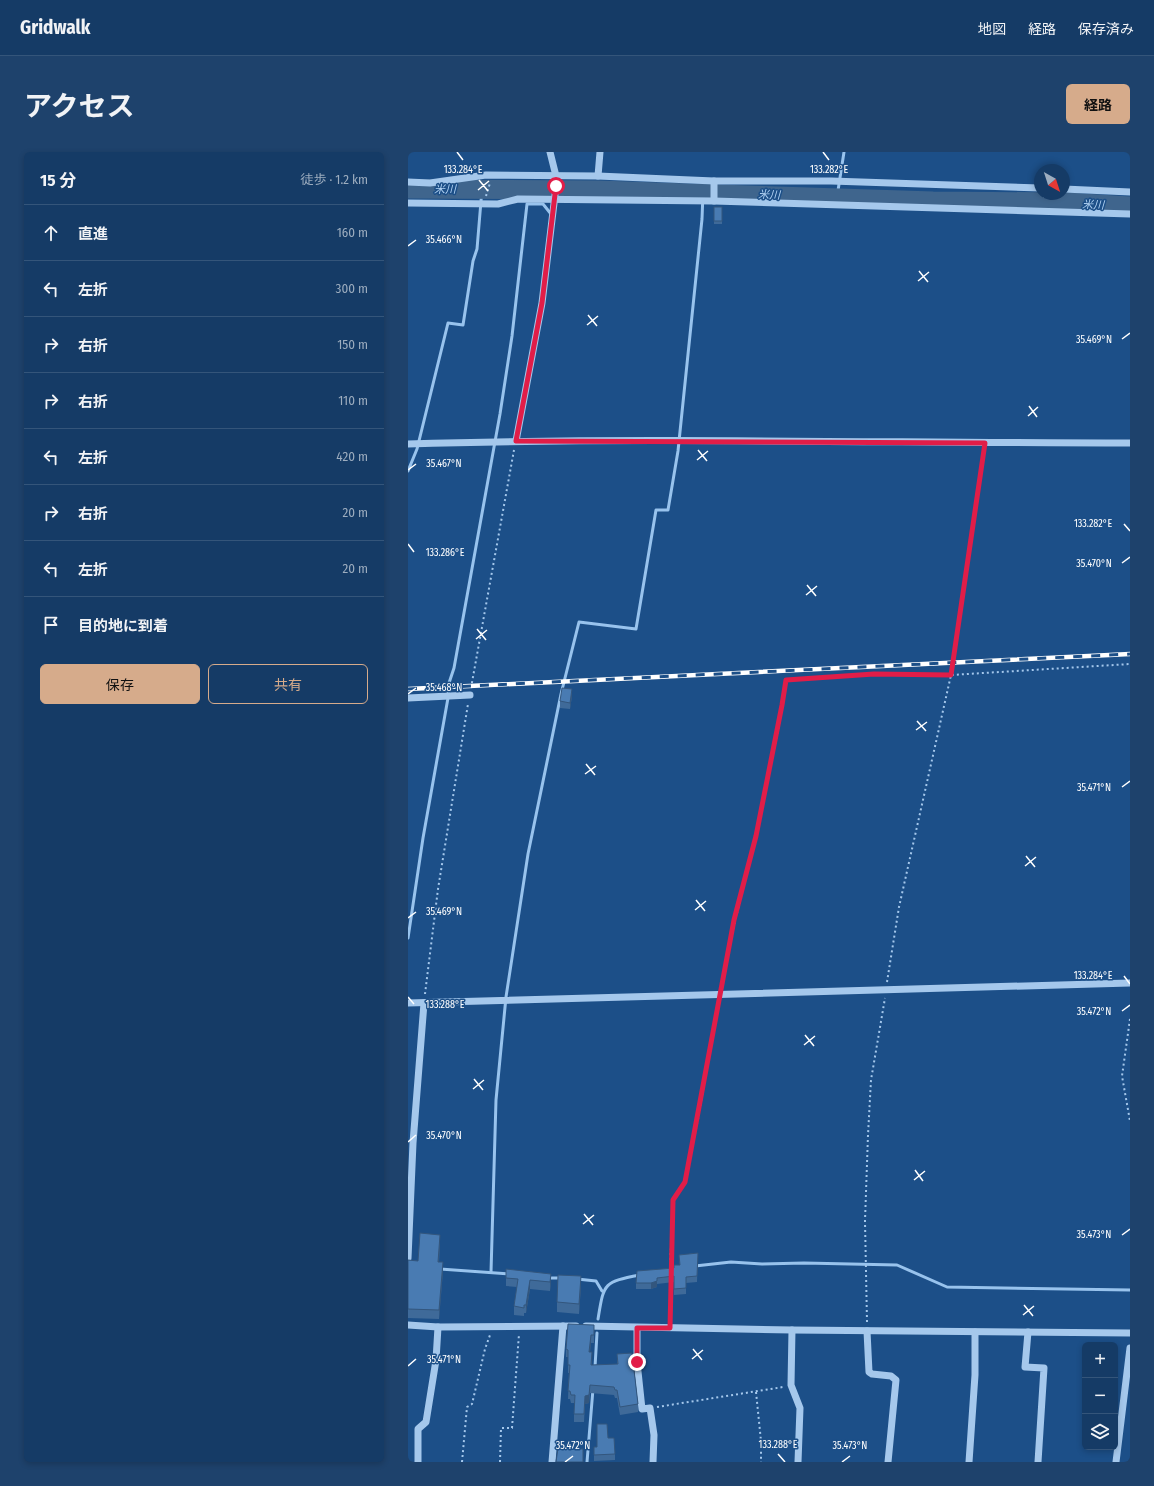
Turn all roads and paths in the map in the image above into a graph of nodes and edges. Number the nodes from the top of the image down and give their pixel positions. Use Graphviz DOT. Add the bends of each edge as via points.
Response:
graph roads {
  1 [pos="550,152"];
  2 [pos="600,152"];
  3 [pos="556,176"];
  4 [pos="598,176"];
  5 [pos="408,182"];
  6 [pos="714,185"];
  7 [pos="1034,188"];
  8 [pos="1070,189"];
  9 [pos="1130,192"];
  10 [pos="555,197"];
  11 [pos="714,199"];
  12 [pos="408,203"];
  13 [pos="1130,214"];
  14 [pos="516,441"];
  15 [pos="985,443"];
  16 [pos="1130,443"];
  17 [pos="408,444"];
  18 [pos="1130,664"];
  19 [pos="951,675"];
  20 [pos="470,695"];
  21 [pos="408,698"];
  22 [pos="1130,984"];
  23 [pos="886,991"];
  24 [pos="719,996"];
  25 [pos="408,1003"];
  26 [pos="424,1003"];
  27 [pos="1130,1019"];
  28 [pos="1130,1121"];
  29 [pos="408,1258"];
  30 [pos="408,1325"];
  31 [pos="493,1326"];
  32 [pos="519,1326"];
  33 [pos="562,1326"];
  34 [pos="438,1327"];
  35 [pos="637,1328"];
  36 [pos="670,1328"];
  37 [pos="792,1330"];
  38 [pos="867,1331"];
  39 [pos="975,1332"];
  40 [pos="1028,1332"];
  41 [pos="1130,1333"];
  42 [pos="1130,1348"];
  43 [pos="791,1385"];
  44 [pos="756,1392"];
  45 [pos="650,1408"];
  46 [pos="418,1462"];
  47 [pos="462,1462"];
  48 [pos="500,1462"];
  49 [pos="552,1462"];
  50 [pos="653,1462"];
  51 [pos="761,1462"];
  52 [pos="798,1462"];
  53 [pos="888,1462"];
  54 [pos="969,1462"];
  55 [pos="1038,1462"];
  56 [pos="1116,1462"];
  1 -- 3 [label="street"];
  2 -- 4 [label="street"];
  3 -- 4 [label="street"];
  3 -- 5 [label="street" via="486,175 430,183"];
  3 -- 10 [label="street"];
  4 -- 6 [label="street"];
  6 -- 7 [label="street" via="831,181"];
  6 -- 11 [label="street"];
  8 -- 9 [label="street"];
  10 -- 11 [label="street"];
  10 -- 12 [label="street" via="518,199 498,204"];
  10 -- 14 [label="street" via="542,303"];
  11 -- 13 [label="street"];
  14 -- 15 [label="street"];
  14 -- 17 [label="street"];
  14 -- 20 [label="path"];
  15 -- 16 [label="street"];
  15 -- 19 [label="path"];
  18 -- 19 [label="path"];
  19 -- 23 [label="path" via="899,907"];
  19 -- 24 [label="path" via="874,674 786,680 756,836 734,920"];
  20 -- 21 [label="street"];
  20 -- 26 [label="path" via="438,889"];
  22 -- 23 [label="street"];
  23 -- 24 [label="street"];
  23 -- 38 [label="path" via="871,1080 865,1221"];
  24 -- 26 [label="street"];
  24 -- 36 [label="path" via="685,1182 673,1200"];
  25 -- 26 [label="street"];
  26 -- 29 [label="street" via="413,1143"];
  27 -- 28 [label="path" via="1122,1076"];
  30 -- 34 [label="street"];
  31 -- 32 [label="street"];
  31 -- 34 [label="street"];
  31 -- 47 [label="path" via="472,1404 467,1407"];
  32 -- 33 [label="street"];
  32 -- 48 [label="path" via="512,1428 501,1428"];
  33 -- 35 [label="street"];
  33 -- 49 [label="street"];
  34 -- 46 [label="street" via="436,1360 426,1422 418,1429"];
  35 -- 36 [label="street"];
  35 -- 45 [label="street" via="637,1362 642,1408"];
  36 -- 37 [label="street"];
  37 -- 38 [label="street"];
  37 -- 43 [label="street"];
  38 -- 39 [label="street"];
  38 -- 53 [label="street" via="869,1372 891,1376 896,1380"];
  39 -- 40 [label="street"];
  39 -- 54 [label="street"];
  40 -- 41 [label="street"];
  40 -- 55 [label="street" via="1025,1367 1044,1368"];
  42 -- 56 [label="street"];
  43 -- 44 [label="path"];
  43 -- 52 [label="street" via="800,1408"];
  44 -- 45 [label="path"];
  44 -- 51 [label="path"];
  45 -- 50 [label="street" via="654,1435"];
}
